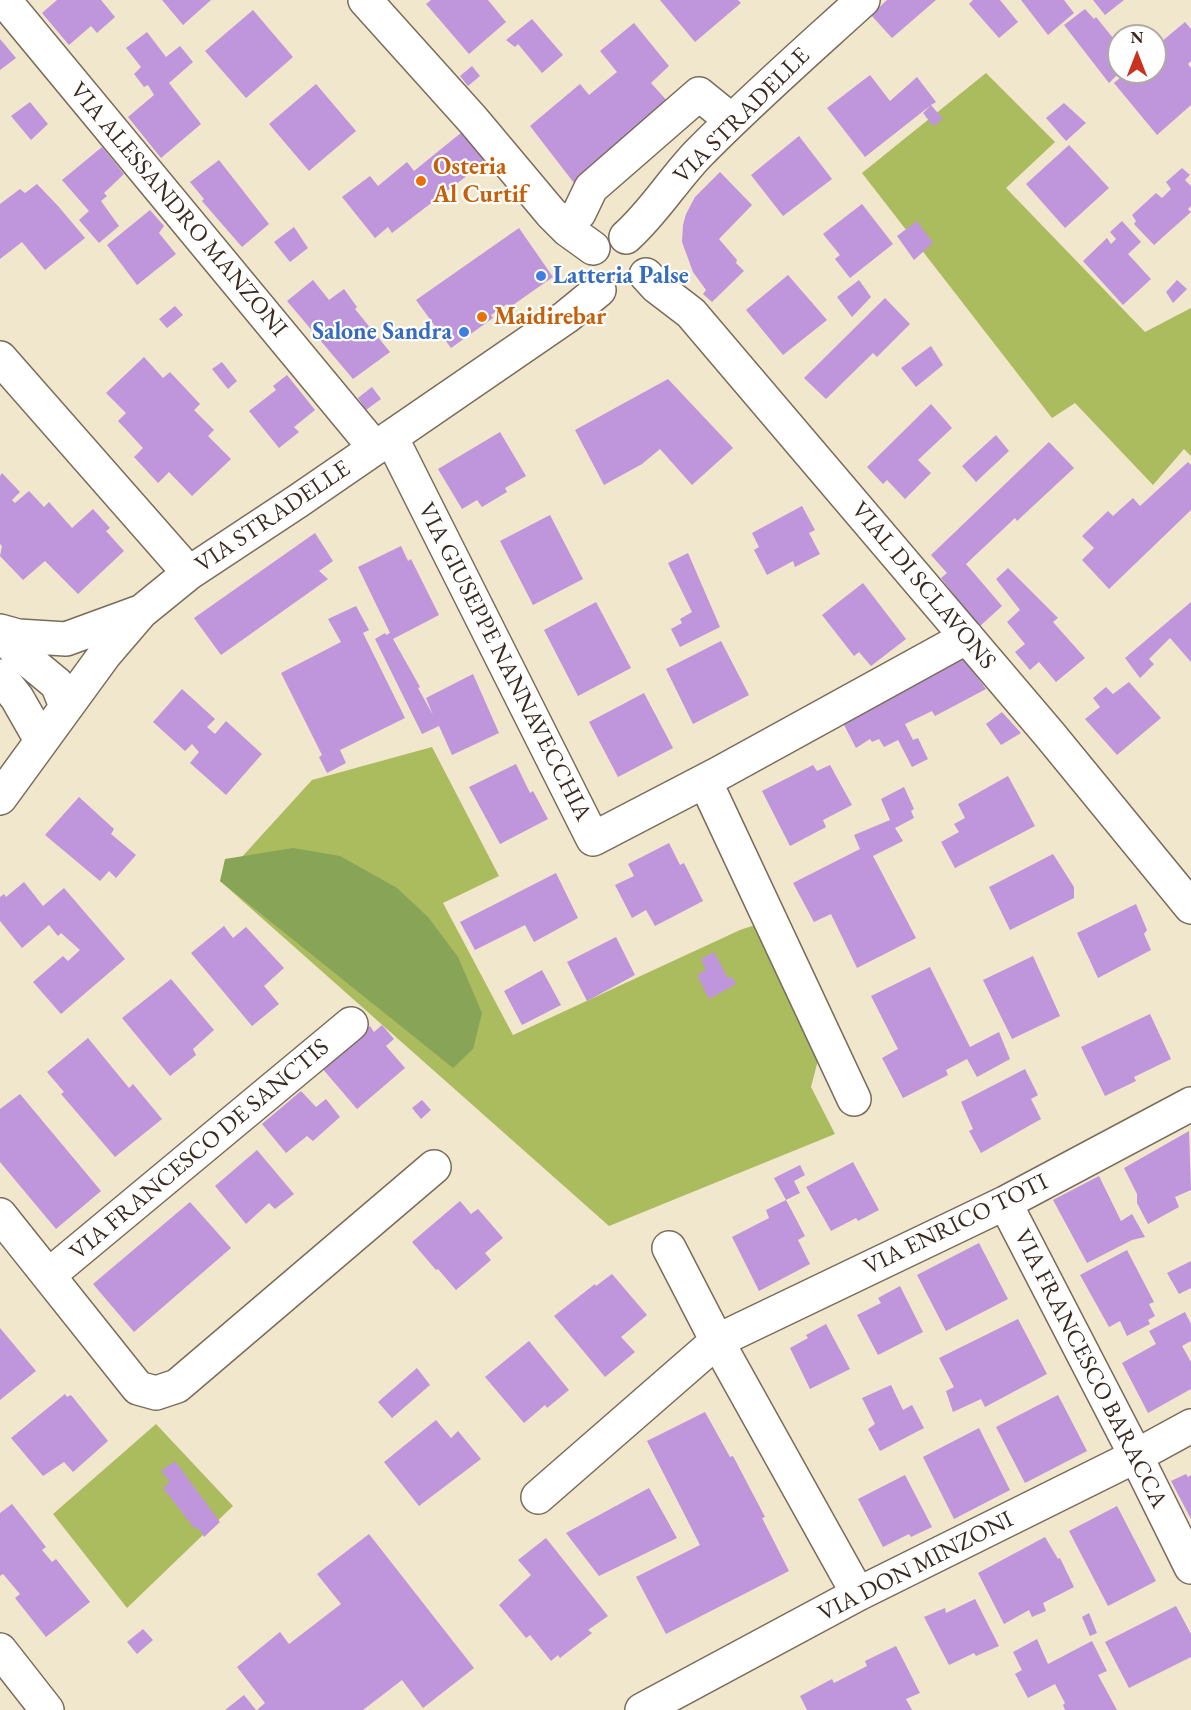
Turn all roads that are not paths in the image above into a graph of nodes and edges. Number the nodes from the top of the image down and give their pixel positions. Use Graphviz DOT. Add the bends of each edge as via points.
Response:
graph roads {
  1 [pos="4,0"];
  2 [pos="863,0"];
  3 [pos="381,6"];
  4 [pos="731,120"];
  5 [pos="564,226"];
  6 [pos="626,237"];
  7 [pos="593,248"];
  8 [pos="646,275"];
  9 [pos="599,290"];
  10 [pos="0,358"];
  11 [pos="383,442"];
  12 [pos="189,573"];
  13 [pos="141,612"];
  14 [pos="0,633"];
  15 [pos="967,637"];
  16 [pos="0,676"];
  17 [pos="66,706"];
  18 [pos="42,740"];
  19 [pos="705,781"];
  20 [pos="0,798"];
  21 [pos="1191,907"];
  22 [pos="351,1024"];
  23 [pos="854,1099"];
  24 [pos="1191,1104"];
  25 [pos="434,1167"];
  26 [pos="1005,1203"];
  27 [pos="0,1215"];
  28 [pos="669,1248"];
  29 [pos="49,1275"];
  30 [pos="717,1341"];
  31 [pos="1191,1426"];
  32 [pos="1136,1456"];
  33 [pos="538,1497"];
  34 [pos="1191,1567"];
  35 [pos="858,1594"];
  36 [pos="0,1650"];
  37 [pos="47,1710"];
  38 [pos="642,1710"];
  1 -- 11 [label="street, VIA ALESSANDRO MANZONI"];
  2 -- 4 [label="street, VIA STRADELLE"];
  3 -- 5 [label="street"];
  4 -- 5 [label="street" via="699,94 591,188 579,213"];
  4 -- 6 [label="street, VIA STRADELLE"];
  5 -- 7 [label="street"];
  6 -- 7 [label="street" via="608,237"];
  6 -- 8 [label="street" via="642,248"];
  7 -- 9 [label="street" via="587,265 592,283"];
  8 -- 9 [label="street" via="635,290 626,294"];
  8 -- 15 [label="street, VIAL DI SCLAVONS" via="691,313"];
  9 -- 11 [label="street, VIA STRADELLE" via="566,317"];
  10 -- 12 [label="street"];
  11 -- 12 [label="street, VIA STRADELLE"];
  11 -- 19 [label="street, VIA GIUSEPPE NANNAVECCHIA" via="593,839"];
  12 -- 13 [label="street, VIA STRADELLE"];
  13 -- 14 [label="street" via="66,639"];
  13 -- 17 [label="street, VIA STRADELLE"];
  14 -- 17 [label="street" via="57,684"];
  15 -- 19 [label="street, VIA GIUSEPPE NANNAVECCHIA"];
  15 -- 21 [label="street, VIAL DI SCLAVONS"];
  16 -- 18 [label="street"];
  17 -- 18 [label="street, VIA STRADELLE"];
  18 -- 20 [label="street, VIA STRADELLE"];
  19 -- 23 [label="street"];
  22 -- 29 [label="street, VIA FRANCESCO DE SANCTIS"];
  24 -- 26 [label="street, VIA ENRICO TOTI"];
  25 -- 29 [label="street, VIA FRANCESCO DE SANCTIS" via="177,1386 156,1393 138,1388"];
  26 -- 30 [label="street, VIA ENRICO TOTI"];
  26 -- 32 [label="street, VIA FRANCESCO BARACCA"];
  27 -- 29 [label="street, VIA FRANCESCO DE SANCTIS"];
  28 -- 30 [label="street"];
  30 -- 33 [label="street, VIA ENRICO TOTI"];
  30 -- 35 [label="street"];
  31 -- 32 [label="street, VIA DON MINZONI"];
  32 -- 34 [label="street, VIA FRANCESCO BARACCA"];
  32 -- 35 [label="street, VIA DON MINZONI"];
  35 -- 38 [label="street, VIA DON MINZONI"];
  36 -- 37 [label="street"];
}
